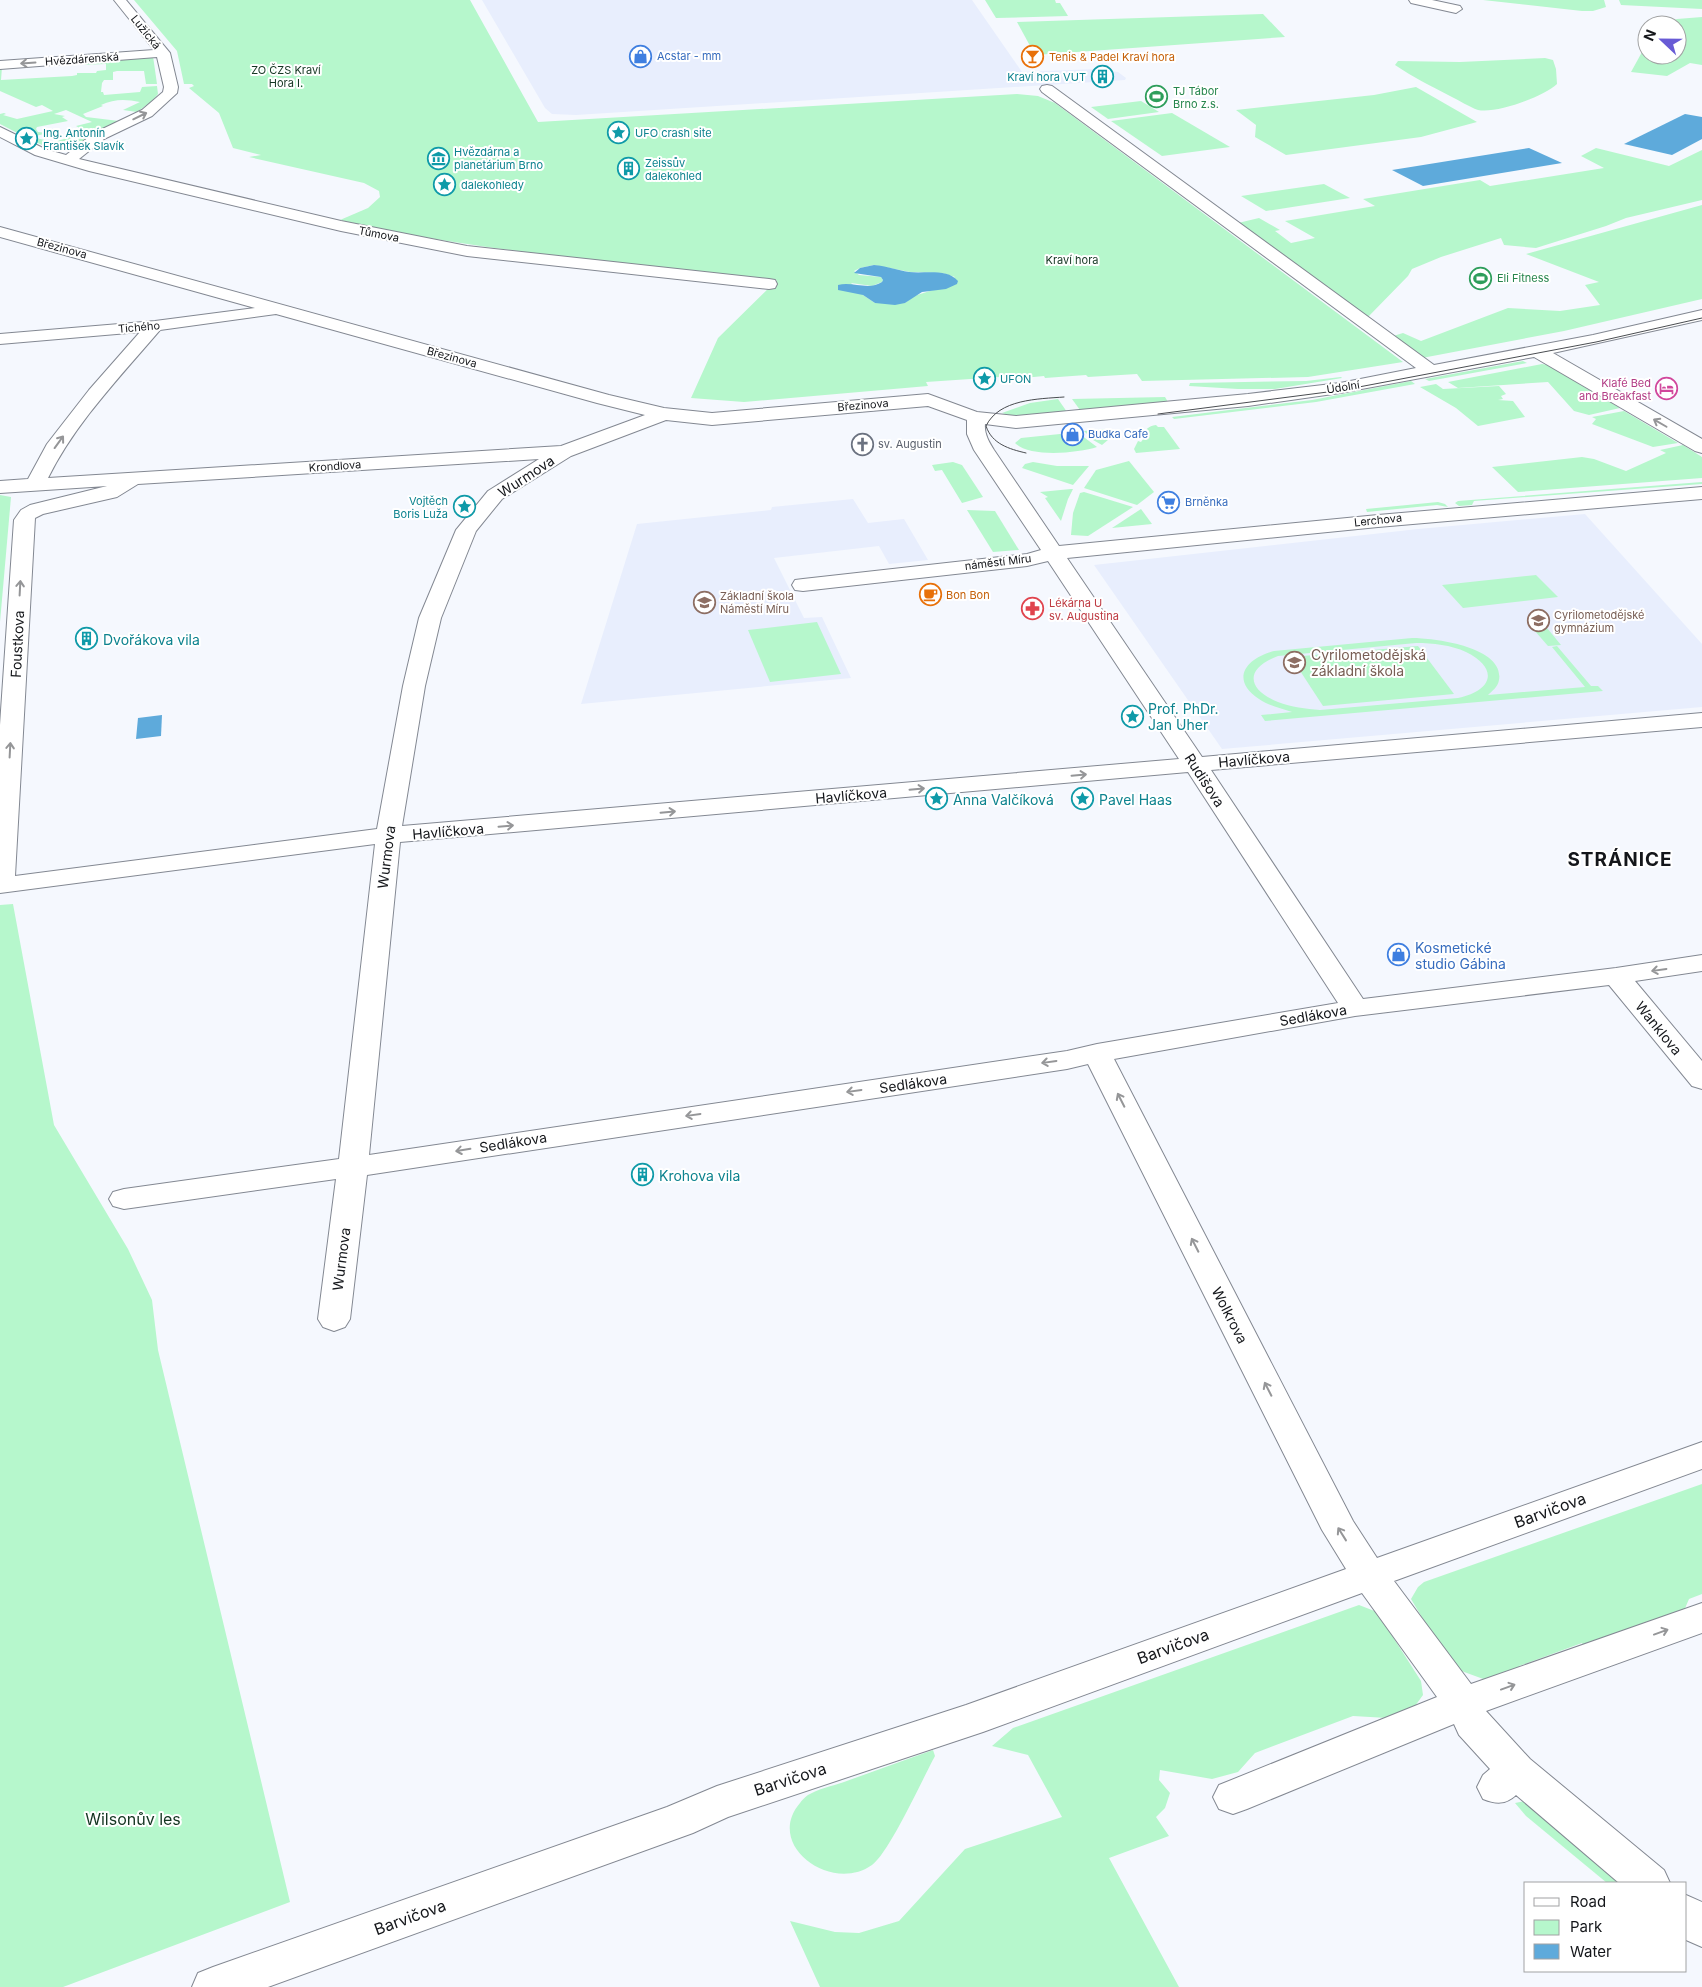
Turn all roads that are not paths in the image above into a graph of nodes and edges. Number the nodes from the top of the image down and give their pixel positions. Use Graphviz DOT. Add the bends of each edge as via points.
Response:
graph roads {
  1 [pos="120,0"];
  2 [pos="1415,0"];
  3 [pos="1456,8"];
  4 [pos="163,53"];
  5 [pos="0,65"];
  6 [pos="1047,89"];
  7 [pos="0,132"];
  8 [pos="69,160"];
  9 [pos="0,232"];
  10 [pos="769,284"];
  11 [pos="278,310"];
  12 [pos="1702,315"];
  13 [pos="155,326"];
  14 [pos="0,331"];
  15 [pos="20,337"];
  16 [pos="0,338"];
  17 [pos="1537,351"];
  18 [pos="1431,371"];
  19 [pos="664,414"];
  20 [pos="978,417"];
  21 [pos="1702,447"];
  22 [pos="564,452"];
  23 [pos="133,479"];
  24 [pos="35,485"];
  25 [pos="0,487"];
  26 [pos="1702,493"];
  27 [pos="1054,553"];
  28 [pos="803,585"];
  29 [pos="1702,720"];
  30 [pos="1195,764"];
  31 [pos="388,837"];
  32 [pos="2,886"];
  33 [pos="1702,963"];
  34 [pos="1616,976"];
  35 [pos="1355,1008"];
  36 [pos="1097,1052"];
  37 [pos="1702,1080"];
  38 [pos="353,1168"];
  39 [pos="124,1199"];
  40 [pos="334,1319"];
  41 [pos="1702,1455"];
  42 [pos="1369,1575"];
  43 [pos="1702,1618"];
  44 [pos="1462,1704"];
  45 [pos="1233,1797"];
  46 [pos="1648,1882"];
  47 [pos="1687,1915"];
  48 [pos="1702,1928"];
  49 [pos="213,1987"];
  1 -- 4 [label="street, Lužická"];
  2 -- 3 [label="street"];
  4 -- 5 [label="street, Hvězdárenská, one-way"];
  8 -- 4 [label="street, Lužická, one-way" via="99,136 147,113 170,93"];
  6 -- 18 [label="street"];
  7 -- 8 [label="street, Tůmova" via="40,152"];
  8 -- 10 [label="street, Tůmova" via="341,226 467,251"];
  9 -- 11 [label="street, Březinova"];
  11 -- 13 [label="street, Tichého"];
  11 -- 19 [label="street, Březinova"];
  12 -- 17 [label="street, Údolní"];
  13 -- 15 [label="street, Tichého"];
  24 -- 13 [label="street, one-way" via="54,448 95,394"];
  14 -- 15 [label="street"];
  15 -- 16 [label="street, Tichého"];
  17 -- 18 [label="street, Údolní"];
  21 -- 17 [label="street, one-way"];
  18 -- 20 [label="street, Údolní" via="1340,388 1248,400 1024,421 1001,422"];
  19 -- 20 [label="street, Březinova" via="723,418 912,400 938,402"];
  19 -- 22 [label="street, Krondlova"];
  20 -- 27 [label="street, náměstí Míru" via="975,433 984,450"];
  22 -- 23 [label="street, Krondlova"];
  22 -- 31 [label="street, Wurmova" via="495,495 466,530 430,618 414,686"];
  23 -- 24 [label="street, Krondlova"];
  32 -- 23 [label="street, Foustkova, one-way" via="24,520 37,509 110,493"];
  24 -- 25 [label="street, Krondlova"];
  26 -- 27 [label="street, Lerchova" via="1458,512"];
  27 -- 28 [label="street, náměstí Míru" via="1027,560"];
  27 -- 30 [label="street, Rudišova"];
  29 -- 30 [label="street, Havlíčkova"];
  31 -- 30 [label="street, Havlíčkova, one-way"];
  30 -- 35 [label="street, Rudišova"];
  31 -- 32 [label="street, Havlíčkova" via="345,839"];
  31 -- 38 [label="street, Wurmova"];
  33 -- 34 [label="street, Sedlákova, one-way"];
  34 -- 35 [label="street, Sedlákova"];
  34 -- 37 [label="street, Wanklova"];
  35 -- 36 [label="street, Sedlákova"];
  36 -- 38 [label="street, Sedlákova, one-way" via="1067,1060"];
  42 -- 36 [label="street, Wolkrova, one-way" via="1340,1530"];
  38 -- 39 [label="street, Sedlákova"];
  38 -- 40 [label="street, Wurmova"];
  41 -- 42 [label="street, Barvičova"];
  42 -- 44 [label="street"];
  42 -- 49 [label="street, Barvičova" via="969,1720 717,1804"];
  44 -- 43 [label="street, one-way"];
  44 -- 45 [label="street"];
  44 -- 46 [label="street" via="1506,1779 1572,1807"];
  47 -- 48 [label="street"];
}
